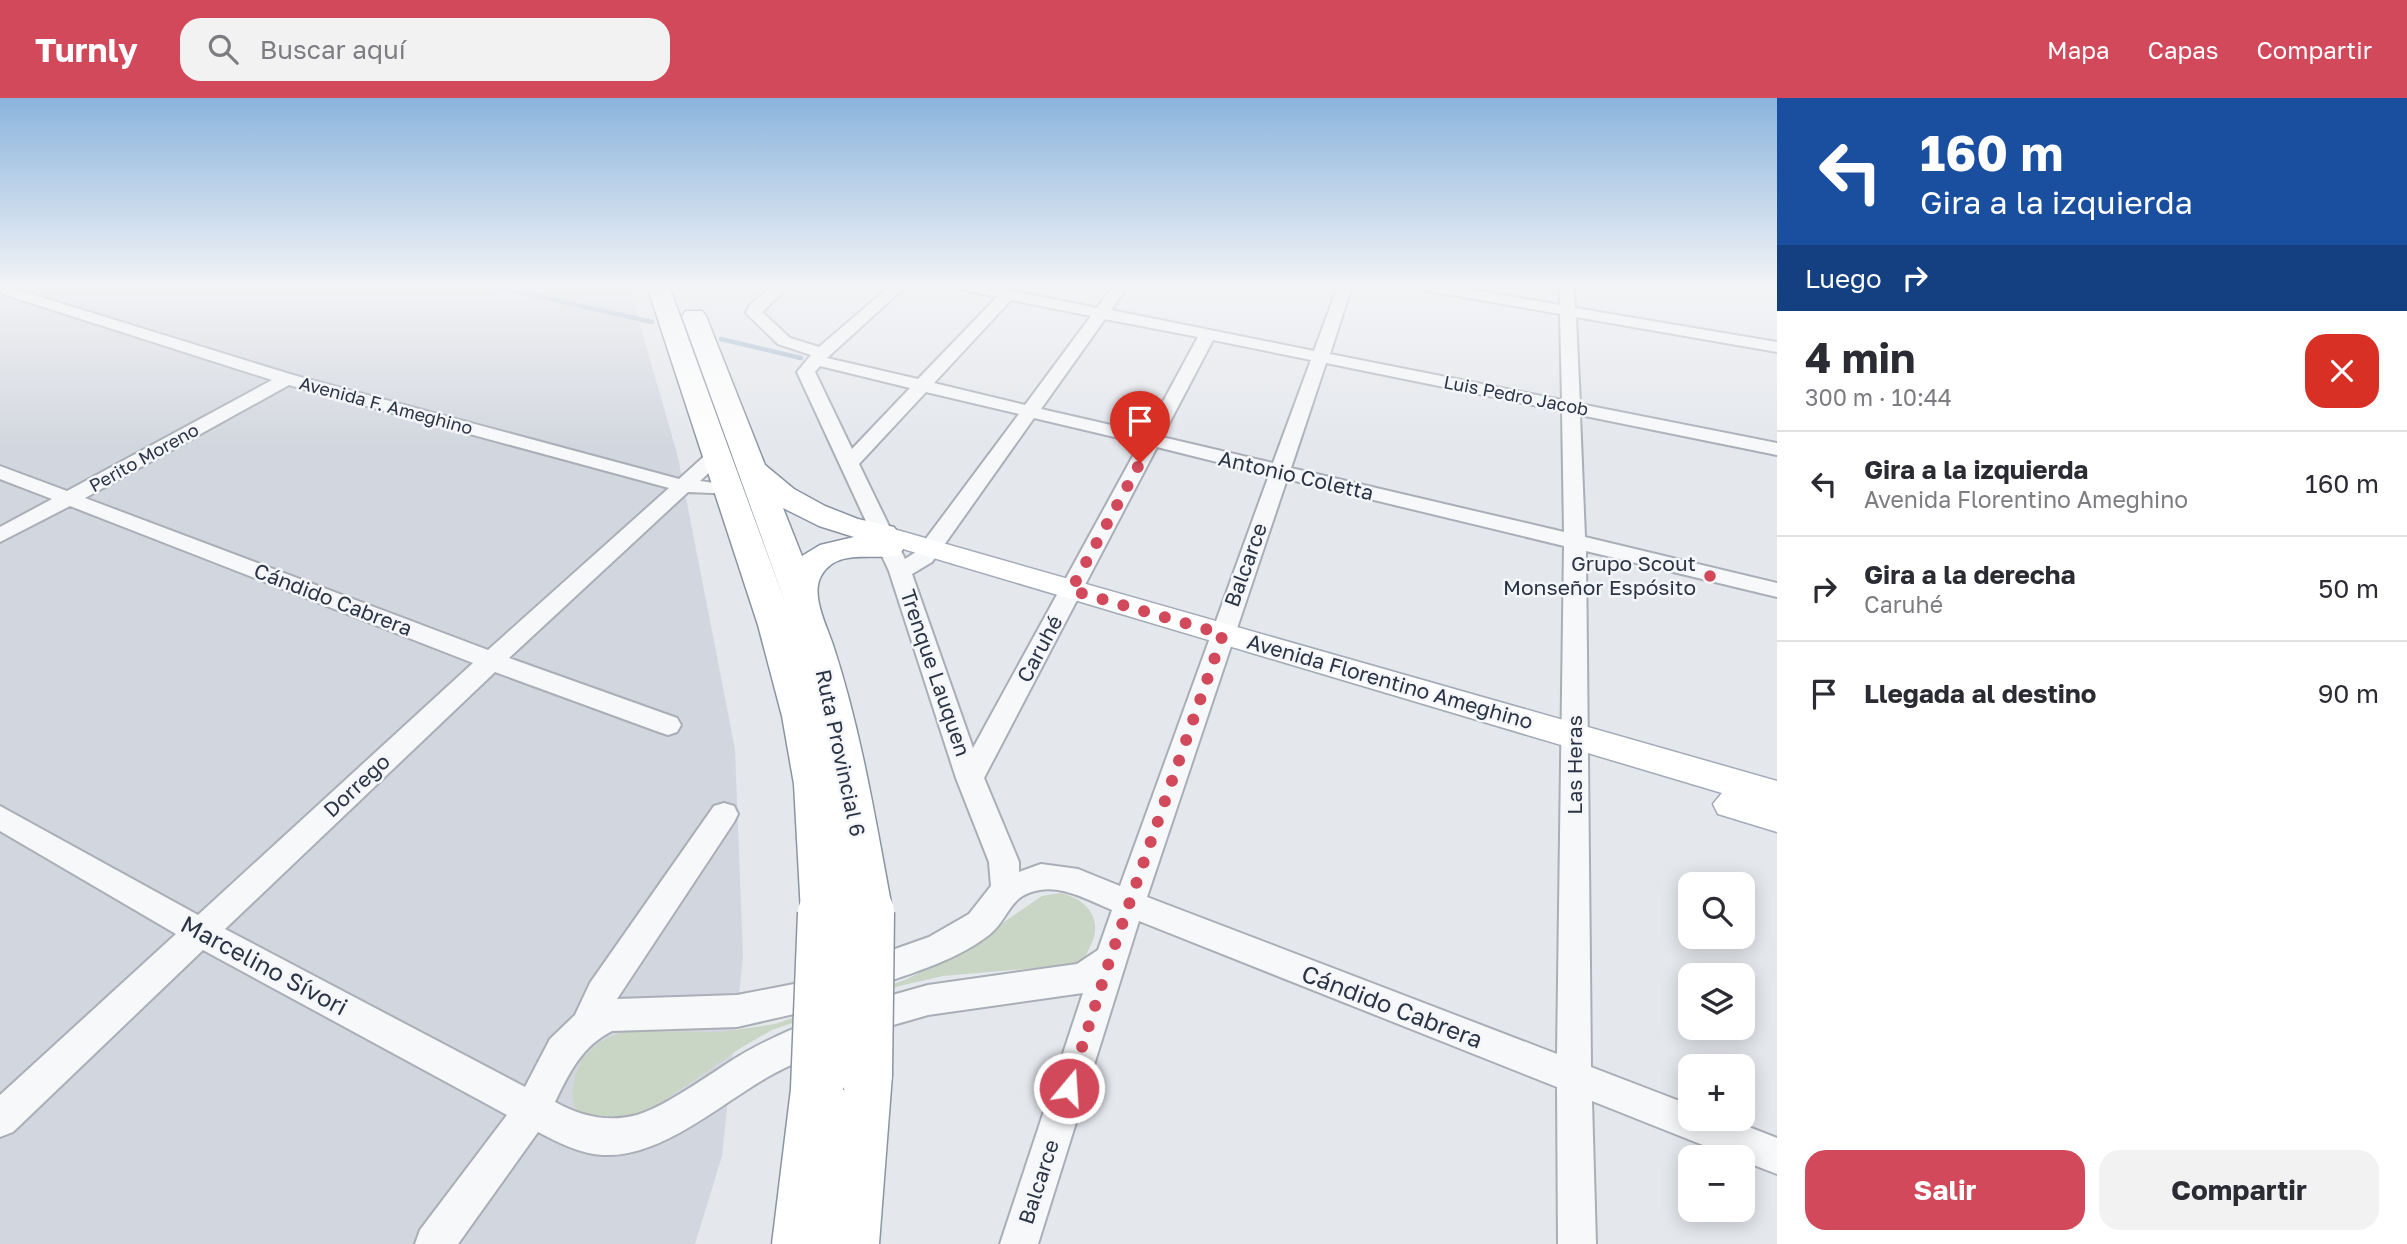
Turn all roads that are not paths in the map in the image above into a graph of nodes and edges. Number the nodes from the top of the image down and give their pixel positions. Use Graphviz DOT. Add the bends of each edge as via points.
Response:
graph roads {
  1 [pos="162,339"];
  2 [pos="677,339"];
  3 [pos="699,339"];
  4 [pos="781,339"];
  5 [pos="837,339"];
  6 [pos="965,339"];
  7 [pos="1083,339"];
  8 [pos="1205,339"];
  9 [pos="1235,339"];
  10 [pos="1326,339"];
  11 [pos="1569,339"];
  12 [pos="1733,339"];
  13 [pos="1777,347"];
  14 [pos="818,356"];
  15 [pos="1320,357"];
  16 [pos="287,379"];
  17 [pos="921,387"];
  18 [pos="1571,407"];
  19 [pos="1030,412"];
  20 [pos="1151,441"];
  21 [pos="1777,449"];
  22 [pos="717,455"];
  23 [pos="849,463"];
  24 [pos="0,472"];
  25 [pos="1280,472"];
  26 [pos="740,478"];
  27 [pos="683,486"];
  28 [pos="69,499"];
  29 [pos="0,536"];
  30 [pos="1575,542"];
  31 [pos="904,553"];
  32 [pos="1777,590"];
  33 [pos="800,594"];
  34 [pos="1067,598"];
  35 [pos="1219,642"];
  36 [pos="491,661"];
  37 [pos="668,725"];
  38 [pos="1575,747"];
  39 [pos="971,778"];
  40 [pos="1777,795"];
  41 [pos="723,814"];
  42 [pos="0,817"];
  43 [pos="1777,817"];
  44 [pos="1006,889"];
  45 [pos="1129,904"];
  46 [pos="846,908"];
  47 [pos="200,932"];
  48 [pos="1110,959"];
  49 [pos="587,1026"];
  50 [pos="1574,1078"];
  51 [pos="841,1082"];
  52 [pos="532,1110"];
  53 [pos="0,1119"];
  54 [pos="1777,1156"];
  55 [pos="435,1244"];
  56 [pos="801,1244"];
  57 [pos="850,1244"];
  58 [pos="1019,1244"];
  59 [pos="1577,1244"];
  1 -- 16 [label="street, Avenida F. Ameghino"];
  2 -- 22 [label="highway, Ruta Provincial 6"];
  3 -- 26 [label="highway, Ruta Provincial 6"];
  4 -- 14 [label="street, Antonio Coletta"];
  5 -- 14 [label="street"];
  6 -- 17 [label="street"];
  7 -- 19 [label="street"];
  8 -- 20 [label="street, Caruhé"];
  9 -- 15 [label="street, Luis Pedro Jacob"];
  10 -- 15 [label="street, Balcarce"];
  11 -- 18 [label="street, Las Heras"];
  12 -- 13 [label="street"];
  14 -- 17 [label="street, Antonio Coletta"];
  14 -- 23 [label="street, Trenque Lauquen" via="806,372"];
  15 -- 18 [label="street, Luis Pedro Jacob"];
  15 -- 25 [label="street, Balcarce"];
  16 -- 27 [label="street, Avenida F. Ameghino"];
  16 -- 28 [label="street, Perito Moreno"];
  17 -- 19 [label="street, Antonio Coletta"];
  17 -- 23 [label="street"];
  18 -- 21 [label="street, Luis Pedro Jacob"];
  18 -- 30 [label="street, Las Heras"];
  19 -- 20 [label="street, Antonio Coletta"];
  19 -- 31 [label="street"];
  20 -- 25 [label="street, Antonio Coletta"];
  20 -- 34 [label="street, Caruhé"];
  22 -- 26 [label="highway, Ruta Provincial 6"];
  22 -- 27 [label="street, Dorrego"];
  23 -- 31 [label="street, Trenque Lauquen"];
  24 -- 28 [label="street, Cándido Cabrera"];
  25 -- 30 [label="street, Antonio Coletta"];
  25 -- 35 [label="street, Balcarce"];
  26 -- 27 [label="street, Avenida F. Ameghino"];
  26 -- 31 [label="highway"];
  26 -- 33 [label="highway, Ruta Provincial 6"];
  26 -- 46 [label="highway, Ruta Provincial 6"];
  27 -- 36 [label="street, Dorrego"];
  28 -- 29 [label="street, Perito Moreno"];
  28 -- 36 [label="street, Cándido Cabrera"];
  30 -- 32 [label="street, Antonio Coletta"];
  30 -- 38 [label="street, Las Heras"];
  31 -- 33 [label="highway" via="858,545 825,555 805,573"];
  31 -- 34 [label="main road, Avenida Florentino Ameghino"];
  31 -- 39 [label="street, Trenque Lauquen"];
  33 -- 46 [label="highway, Ruta Provincial 6" via="845,758"];
  34 -- 35 [label="main road, Avenida Florentino Ameghino"];
  34 -- 39 [label="street, Caruhé"];
  35 -- 38 [label="main road, Avenida Florentino Ameghino"];
  35 -- 45 [label="street, Balcarce"];
  36 -- 37 [label="street, Cándido Cabrera"];
  36 -- 47 [label="street, Dorrego"];
  38 -- 40 [label="main road, Avenida Florentino Ameghino"];
  38 -- 43 [label="main road, Avenida Florentino Ameghino"];
  38 -- 50 [label="street, Las Heras"];
  39 -- 44 [label="street, Trenque Lauquen" via="1003,863"];
  41 -- 49 [label="street" via="602,994"];
  42 -- 47 [label="street, Marcelino Sívori"];
  44 -- 45 [label="street, Cándido Cabrera" via="1041,877 1079,882"];
  44 -- 49 [label="street" via="980,924 939,948 793,999 737,1011 609,1015"];
  45 -- 48 [label="street, Balcarce"];
  45 -- 50 [label="street, Cándido Cabrera"];
  46 -- 51 [label="highway, Ruta Provincial 6, bridge"];
  47 -- 52 [label="street, Marcelino Sívori"];
  47 -- 53 [label="street, Dorrego"];
  48 -- 52 [label="street, Marcelino Sívori" via="1083,978 928,1000 827,1030 754,1066 641,1132 603,1137 567,1128"];
  48 -- 58 [label="street, Balcarce"];
  49 -- 52 [label="street" via="562,1051"];
  50 -- 54 [label="street, Cándido Cabrera"];
  50 -- 59 [label="street, Las Heras"];
  51 -- 56 [label="highway, Ruta Provincial 6"];
  51 -- 57 [label="highway, Ruta Provincial 6"];
  52 -- 55 [label="street"];
}
